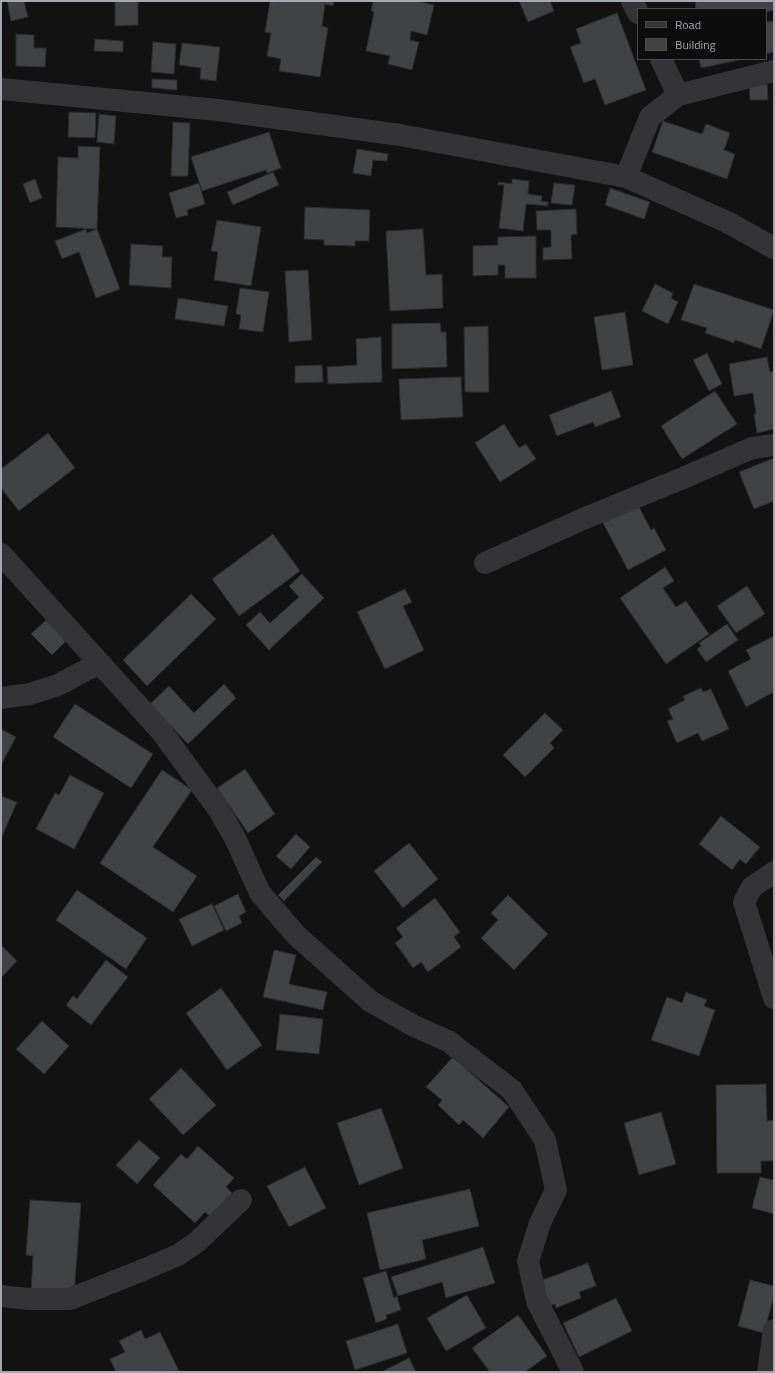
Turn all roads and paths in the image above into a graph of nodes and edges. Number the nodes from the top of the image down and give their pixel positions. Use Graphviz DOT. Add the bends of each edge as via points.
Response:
graph roads {
  1 [pos="632,1"];
  2 [pos="637,11"];
  3 [pos="661,60"];
  4 [pos="774,71"];
  5 [pos="1,88"];
  6 [pos="678,95"];
  7 [pos="626,177"];
  8 [pos="774,248"];
  9 [pos="774,445"];
  10 [pos="1,554"];
  11 [pos="485,563"];
  12 [pos="99,663"];
  13 [pos="1,698"];
  14 [pos="774,872"];
  15 [pos="774,998"];
  16 [pos="241,1200"];
  17 [pos="1,1296"];
  18 [pos="774,1330"];
  19 [pos="572,1372"];
  20 [pos="768,1372"];
  1 -- 2 [label="street"];
  3 -- 6 [label="street"];
  4 -- 6 [label="street"];
  5 -- 7 [label="street" via="218,110 400,135"];
  6 -- 7 [label="street" via="650,117"];
  7 -- 8 [label="street" via="727,222"];
  9 -- 11 [label="street" via="752,448"];
  10 -- 12 [label="street"];
  12 -- 13 [label="street" via="58,685 30,694"];
  12 -- 19 [label="street" via="161,731 219,810 260,893 296,935 370,1001 414,1026 448,1041 512,1090 545,1140 556,1190 540,1223 528,1261 538,1301"];
  14 -- 15 [label="street" via="752,886 744,902"];
  16 -- 17 [label="street" via="197,1242 178,1255 143,1270 70,1299"];
  18 -- 20 [label="street"];
}
